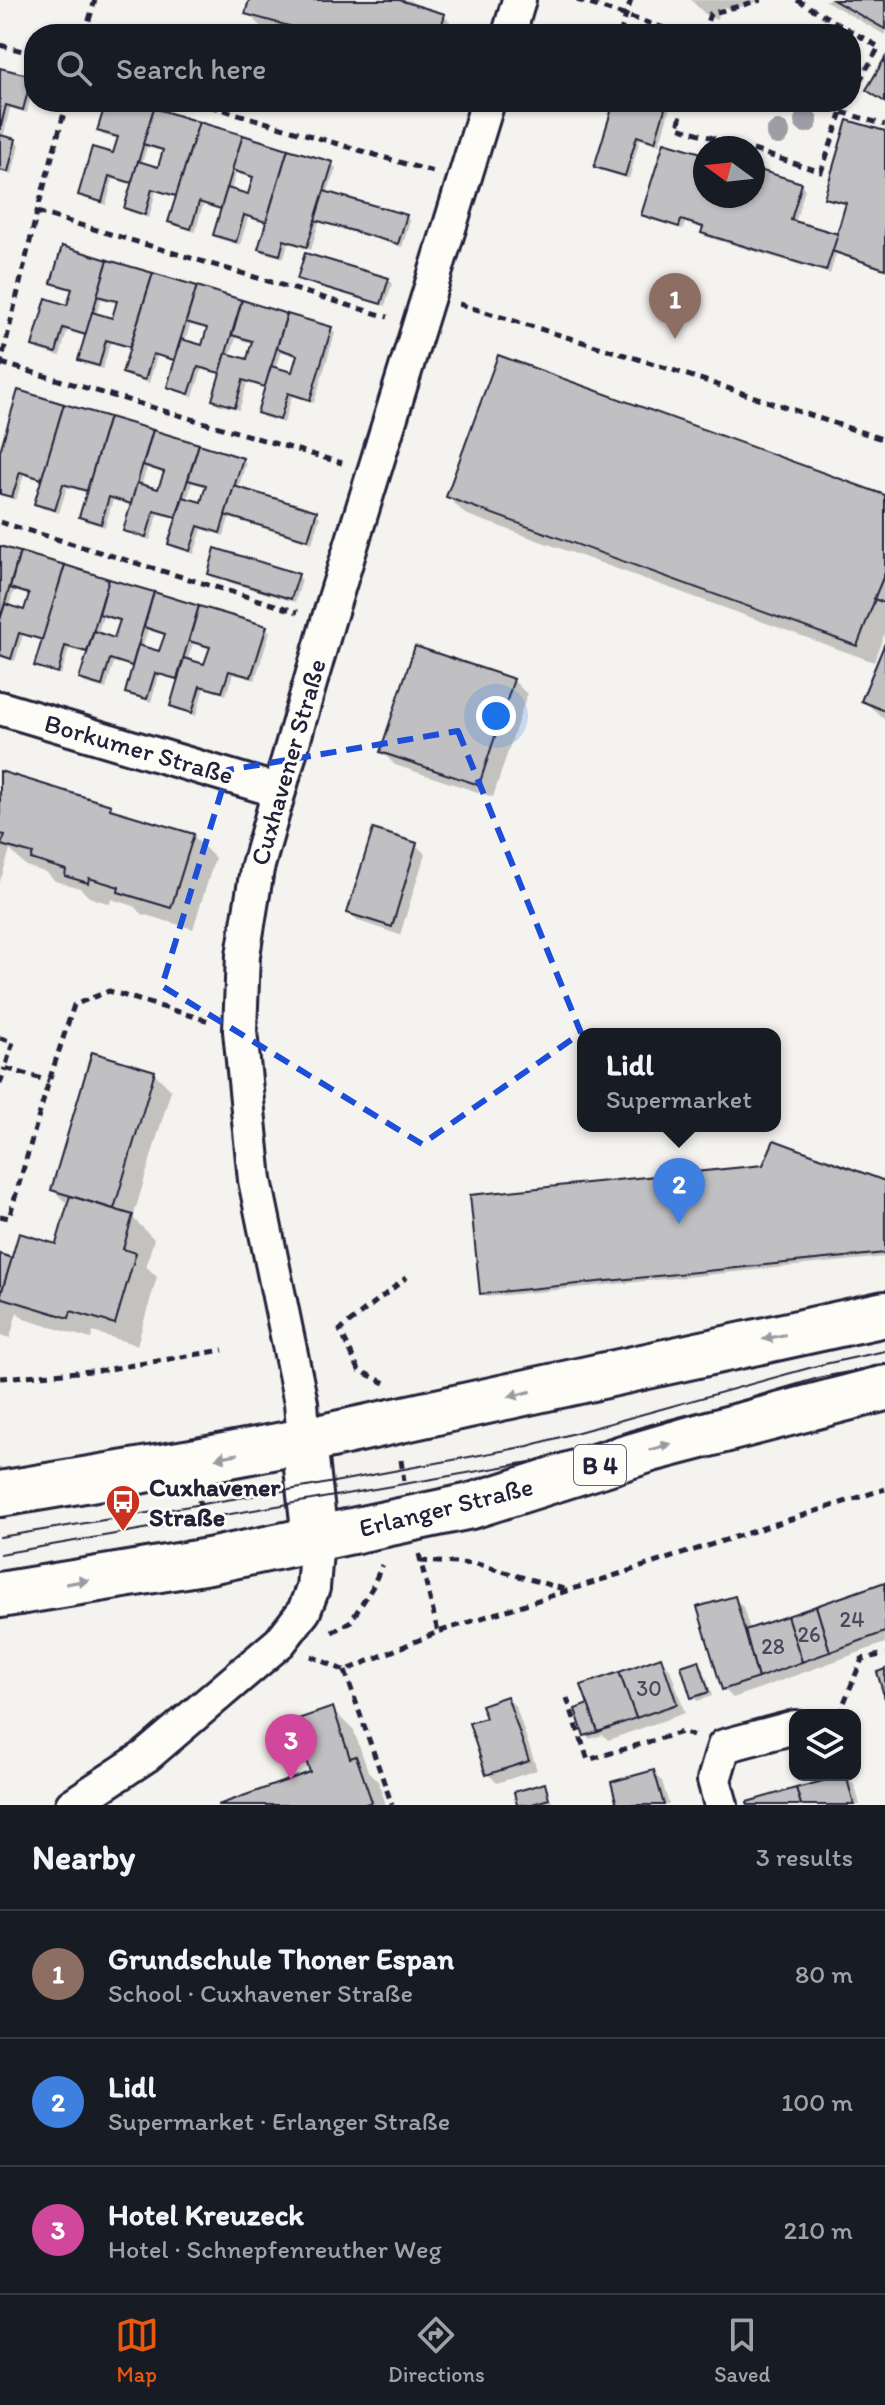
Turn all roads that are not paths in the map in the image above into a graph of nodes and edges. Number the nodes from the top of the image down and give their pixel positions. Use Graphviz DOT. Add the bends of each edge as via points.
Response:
graph roads {
  1 [pos="519,0"];
  2 [pos="512,24"];
  3 [pos="485,112"];
  4 [pos="0,708"];
  5 [pos="279,791"];
  6 [pos="885,1314"];
  7 [pos="885,1388"];
  8 [pos="304,1441"];
  9 [pos="0,1494"];
  10 [pos="315,1539"];
  11 [pos="0,1595"];
  12 [pos="789,1729"];
  13 [pos="72,1805"];
  14 [pos="721,1805"];
  1 -- 2 [label="street"];
  3 -- 5 [label="street, Cuxhavener Straße"];
  4 -- 5 [label="street, Borkumer Straße"];
  5 -- 8 [label="street, Cuxhavener Straße" via="257,869 243,955 240,1031 255,1180 301,1403"];
  6 -- 8 [label="main road, one-way"];
  10 -- 7 [label="main road, Erlanger Straße / B 4, one-way" via="471,1506 651,1449"];
  8 -- 9 [label="main road, one-way"];
  8 -- 10 [label="main road"];
  11 -- 10 [label="main road, Erlanger Straße / B 4, one-way"];
  10 -- 13 [label="street" via="313,1588 304,1611 280,1642 146,1756"];
  12 -- 14 [label="street" via="724,1746 714,1780"];
}
